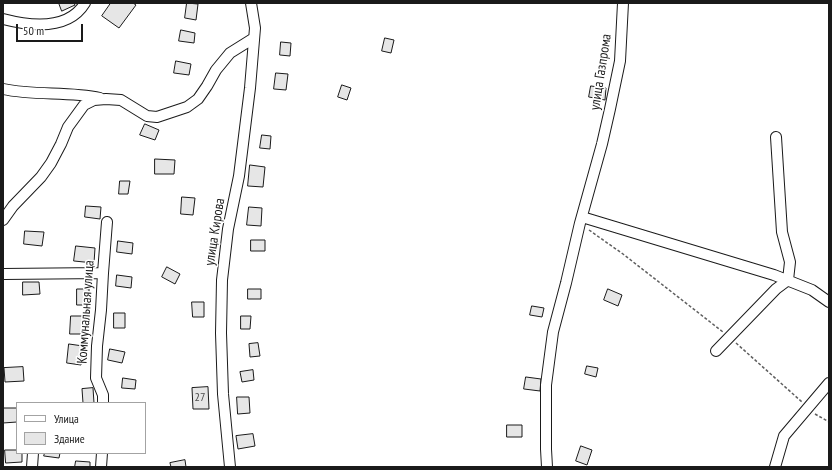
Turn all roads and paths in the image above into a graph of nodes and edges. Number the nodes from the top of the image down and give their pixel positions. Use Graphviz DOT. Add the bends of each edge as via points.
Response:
graph roads {
  1 [pos="85,3"];
  2 [pos="251,3"];
  3 [pos="623,3"];
  4 [pos="3,19"];
  5 [pos="254,38"];
  6 [pos="3,89"];
  7 [pos="106,99"];
  8 [pos="776,136"];
  9 [pos="3,220"];
  10 [pos="581,220"];
  11 [pos="107,222"];
  12 [pos="103,273"];
  13 [pos="3,274"];
  14 [pos="788,280"];
  15 [pos="829,302"];
  16 [pos="729,338"];
  17 [pos="716,352"];
  18 [pos="829,383"];
  19 [pos="103,402"];
  20 [pos="808,408"];
  21 [pos="829,422"];
  22 [pos="33,454"];
  23 [pos="102,454"];
  24 [pos="32,467"];
  25 [pos="101,467"];
  26 [pos="230,467"];
  27 [pos="547,467"];
  28 [pos="775,467"];
  1 -- 4 [label="street" via="69,20 49,25"];
  2 -- 5 [label="street, улица Кирова"];
  3 -- 10 [label="street, улица Газпрома" via="620,62 602,144"];
  5 -- 7 [label="street" via="230,53 198,99 187,108 157,117 147,116 121,100"];
  5 -- 26 [label="street, улица Кирова" via="239,176 228,229 222,280 223,394"];
  6 -- 7 [label="street" via="86,95"];
  7 -- 9 [label="street" via="94,100 84,105 68,127 51,163"];
  8 -- 14 [label="street" via="782,232 790,262"];
  10 -- 14 [label="street"];
  10 -- 16 [label="path"];
  10 -- 27 [label="street, улица Газпрома" via="552,332 546,385"];
  11 -- 12 [label="street, Коммунальная улица"];
  12 -- 13 [label="street"];
  12 -- 19 [label="street, Коммунальная улица" via="96,378"];
  14 -- 15 [label="street" via="812,290"];
  14 -- 16 [label="street"];
  16 -- 17 [label="street"];
  16 -- 20 [label="path"];
  18 -- 20 [label="street"];
  20 -- 21 [label="path"];
  20 -- 28 [label="street" via="784,436"];
  22 -- 24 [label="street"];
  23 -- 25 [label="street"];
}
